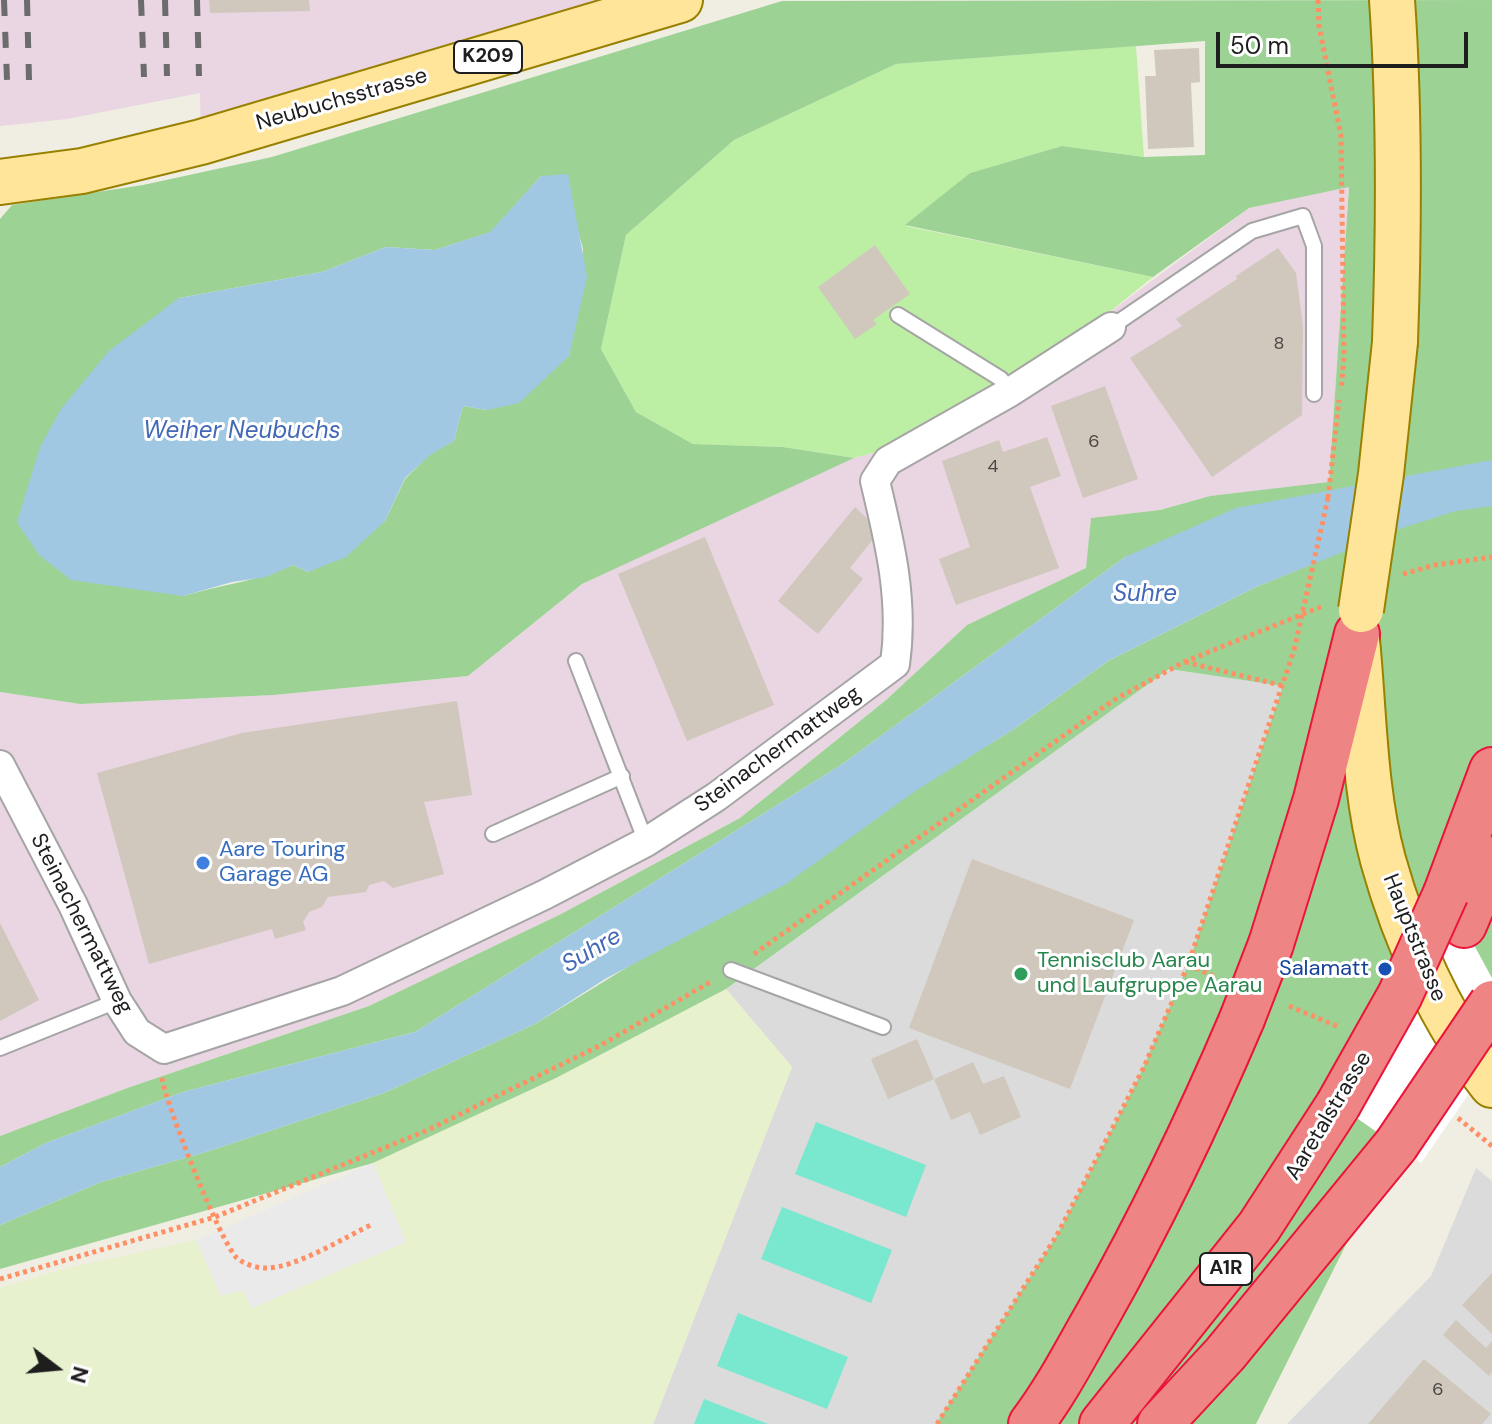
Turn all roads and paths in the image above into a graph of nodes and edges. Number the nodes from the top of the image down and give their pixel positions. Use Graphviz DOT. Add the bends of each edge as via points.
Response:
graph roads {
  1 [pos="680,0"];
  2 [pos="1390,2"];
  3 [pos="0,182"];
  4 [pos="898,315"];
  5 [pos="1111,327"];
  6 [pos="1010,392"];
  7 [pos="1314,394"];
  8 [pos="1328,498"];
  9 [pos="1359,622"];
  10 [pos="576,661"];
  11 [pos="1284,686"];
  12 [pos="0,765"];
  13 [pos="1492,770"];
  14 [pos="622,776"];
  15 [pos="493,834"];
  16 [pos="646,842"];
  17 [pos="1492,859"];
  18 [pos="1455,909"];
  19 [pos="731,970"];
  20 [pos="117,1001"];
  21 [pos="1492,1003"];
  22 [pos="883,1027"];
  23 [pos="0,1048"];
  24 [pos="162,1081"];
  25 [pos="1492,1085"];
  26 [pos="1366,1124"];
  27 [pos="215,1217"];
  28 [pos="373,1224"];
  29 [pos="0,1279"];
  30 [pos="937,1424"];
  31 [pos="1031,1424"];
  32 [pos="1102,1424"];
  33 [pos="1138,1424"];
  34 [pos="1160,1424"];
  1 -- 3 [label="main road, Neubuchsstrasse / K209" via="201,142 82,171"];
  2 -- 9 [label="main road, Hauptstrasse, bridge" via="1398,99 1395,342"];
  4 -- 6 [label="lane" via="1001,379"];
  5 -- 6 [label="street, Steinachermattweg"];
  5 -- 7 [label="lane, Steinachermattweg" via="1252,231 1303,216 1314,246"];
  6 -- 16 [label="street, Steinachermattweg" via="888,461 875,481 894,561 900,628 895,664 716,797"];
  8 -- 11 [label="path, bridge"];
  9 -- 25 [label="main road, Hauptstrasse" via="1382,857 1438,1001"];
  9 -- 31 [label="highway, bridge" via="1316,799 1242,1019 1148,1227"];
  10 -- 14 [label="lane"];
  11 -- 19 [label="path" via="1184,662 1114,700"];
  11 -- 30 [label="path" via="1188,965 1144,1067 1057,1235"];
  12 -- 20 [label="street, Steinachermattweg"];
  13 -- 18 [label="highway, Aaretalstrasse / A1R"];
  14 -- 15 [label="lane"];
  14 -- 16 [label="lane"];
  16 -- 20 [label="street, Steinachermattweg" via="342,991 164,1049 137,1032"];
  17 -- 18 [label="highway, Aaretalstrasse / A1R"];
  18 -- 26 [label="highway, Aaretalstrasse / A1R, bridge" via="1400,995"];
  19 -- 22 [label="lane"];
  19 -- 27 [label="path" via="516,1089"];
  20 -- 23 [label="lane"];
  21 -- 26 [label="highway, bridge"];
  24 -- 27 [label="path"];
  26 -- 32 [label="highway, Aaretalstrasse / A1R" via="1259,1227"];
  26 -- 33 [label="highway, Aaretalstrasse / A1R" via="1278,1247"];
  26 -- 34 [label="highway" via="1225,1354"];
  27 -- 28 [label="path" via="237,1258 265,1268 285,1265"];
  27 -- 29 [label="path"];
}
